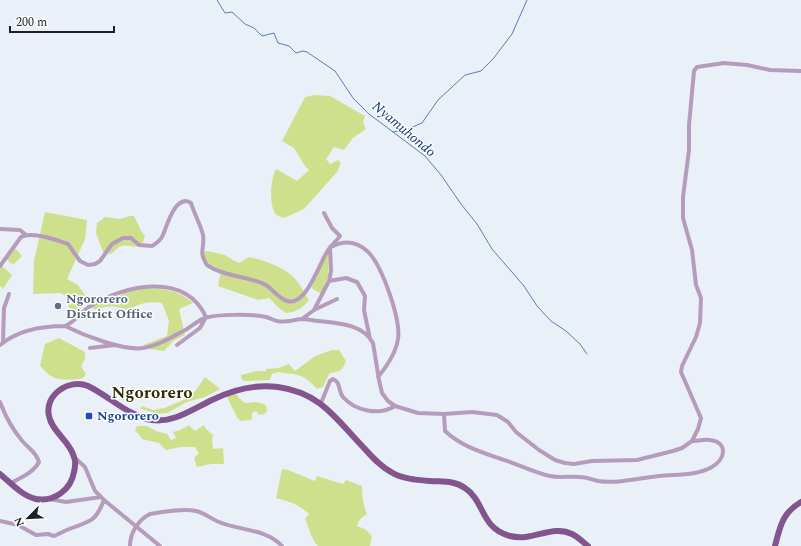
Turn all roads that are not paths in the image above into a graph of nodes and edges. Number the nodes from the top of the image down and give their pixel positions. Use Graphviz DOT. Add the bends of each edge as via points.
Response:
graph roads {
  1 [pos="801,71"];
  2 [pos="324,213"];
  3 [pos="0,229"];
  4 [pos="25,234"];
  5 [pos="330,247"];
  6 [pos="0,266"];
  7 [pos="328,281"];
  8 [pos="9,294"];
  9 [pos="337,299"];
  10 [pos="314,310"];
  11 [pos="206,317"];
  12 [pos="301,319"];
  13 [pos="65,326"];
  14 [pos="370,339"];
  15 [pos="2,343"];
  16 [pos="117,345"];
  17 [pos="177,345"];
  18 [pos="90,348"];
  19 [pos="378,377"];
  20 [pos="0,402"];
  21 [pos="320,403"];
  22 [pos="395,406"];
  23 [pos="444,414"];
  24 [pos="692,441"];
  25 [pos="74,457"];
  26 [pos="0,474"];
  27 [pos="11,483"];
  28 [pos="102,498"];
  29 [pos="48,499"];
  30 [pos="801,502"];
  31 [pos="0,521"];
  32 [pos="136,527"];
  33 [pos="130,546"];
  34 [pos="160,546"];
  35 [pos="282,546"];
  36 [pos="588,546"];
  37 [pos="775,546"];
  1 -- 24 [label="street" via="770,70 724,63 697,67 694,71 683,218 692,250 696,285 701,298 700,323 681,372 701,418"];
  2 -- 5 [label="street" via="340,236"];
  3 -- 4 [label="street" via="20,230"];
  4 -- 5 [label="street" via="68,244 80,261 95,264 102,259 112,244 123,238 131,238 139,245 152,246 163,235 176,207 187,200 191,203 202,233 202,254 207,266 262,283 286,301 297,300 304,293"];
  4 -- 6 [label="street"];
  5 -- 7 [label="street" via="331,271"];
  5 -- 19 [label="street" via="347,242 361,246 374,260 386,284 398,325 398,341 396,350"];
  7 -- 10 [label="street"];
  7 -- 14 [label="street" via="346,278 357,282 365,296 364,310"];
  8 -- 15 [label="street" via="4,308"];
  9 -- 10 [label="street"];
  10 -- 12 [label="street"];
  11 -- 12 [label="street" via="254,315 292,322"];
  11 -- 13 [label="street" via="199,306 184,293 168,287 136,287 88,307"];
  11 -- 16 [label="street" via="158,344 143,348"];
  11 -- 17 [label="street" via="200,328"];
  12 -- 14 [label="street" via="353,327"];
  13 -- 15 [label="street" via="24,331"];
  13 -- 16 [label="street"];
  14 -- 19 [label="street"];
  16 -- 18 [label="street"];
  19 -- 22 [label="street" via="382,393"];
  20 -- 27 [label="street" via="13,429 37,456 39,462 31,472"];
  21 -- 22 [label="street" via="332,379 338,383 343,397 359,407 377,412"];
  21 -- 25 [label="main road" via="311,397 278,387 253,387 224,395 180,417 152,420 135,415 91,388 75,383 60,389 51,400 48,417"];
  21 -- 36 [label="main road" via="330,410 381,465 400,476 463,486 474,496 487,521 503,534 525,538 554,530 563,531 578,537"];
  22 -- 23 [label="street" via="418,413"];
  23 -- 24 [label="street" via="472,412 497,415 539,450 555,460 574,464 637,460 677,449"];
  23 -- 24 [label="street" via="445,431 461,443 525,469 561,478 580,477 616,481 689,474 714,466 722,458 723,448 719,444 710,440"];
  25 -- 28 [label="street" via="85,467 95,491"];
  25 -- 29 [label="main road" via="71,484 62,493"];
  26 -- 27 [label="main road"];
  27 -- 29 [label="main road" via="29,497"];
  28 -- 29 [label="street" via="66,502"];
  28 -- 31 [label="street" via="100,511 94,518 54,536 36,535 18,525"];
  28 -- 32 [label="street"];
  30 -- 37 [label="main road" via="787,512"];
  32 -- 33 [label="street" via="130,539"];
  32 -- 34 [label="street"];
  32 -- 35 [label="street" via="150,514 196,511 218,522 269,535"];
}
